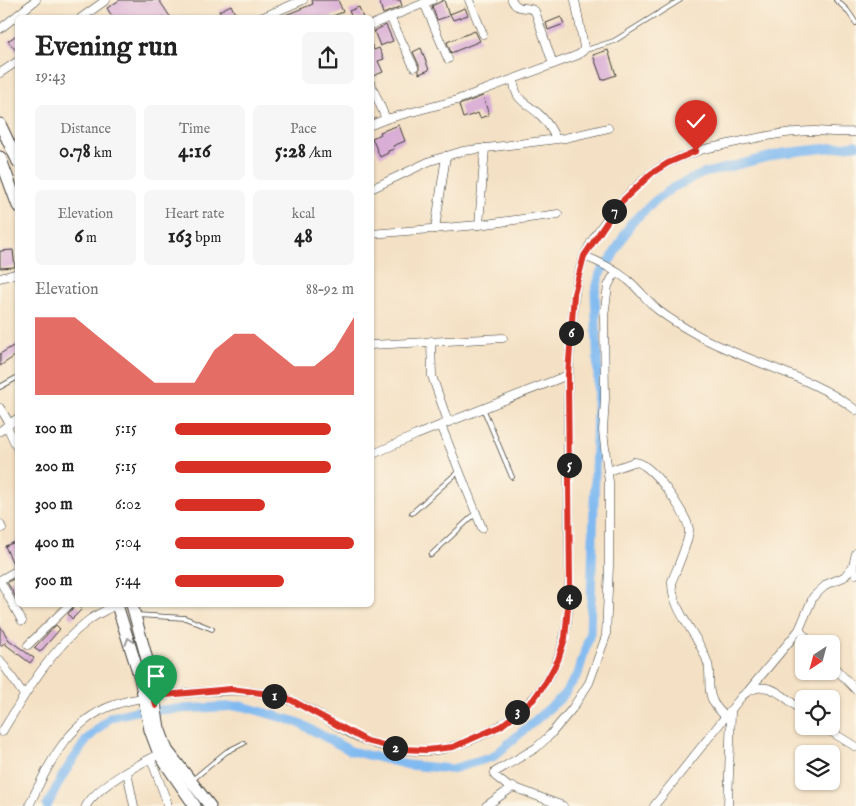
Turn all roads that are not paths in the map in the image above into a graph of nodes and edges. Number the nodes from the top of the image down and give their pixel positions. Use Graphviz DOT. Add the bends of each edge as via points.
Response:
graph roads {
  1 [pos="36,0"];
  2 [pos="106,0"];
  3 [pos="303,0"];
  4 [pos="432,0"];
  5 [pos="469,0"];
  6 [pos="512,0"];
  7 [pos="576,0"];
  8 [pos="680,0"];
  9 [pos="836,0"];
  10 [pos="293,2"];
  11 [pos="424,3"];
  12 [pos="17,15"];
  13 [pos="85,15"];
  14 [pos="267,15"];
  15 [pos="15,17"];
  16 [pos="390,17"];
  17 [pos="856,23"];
  18 [pos="374,24"];
  19 [pos="0,29"];
  20 [pos="483,34"];
  21 [pos="583,51"];
  22 [pos="448,59"];
  23 [pos="15,63"];
  24 [pos="553,64"];
  25 [pos="414,67"];
  26 [pos="0,73"];
  27 [pos="514,79"];
  28 [pos="374,91"];
  29 [pos="386,119"];
  30 [pos="0,124"];
  31 [pos="374,124"];
  32 [pos="608,128"];
  33 [pos="856,132"];
  34 [pos="556,139"];
  35 [pos="14,143"];
  36 [pos="486,148"];
  37 [pos="0,156"];
  38 [pos="446,156"];
  39 [pos="374,188"];
  40 [pos="15,197"];
  41 [pos="558,214"];
  42 [pos="479,225"];
  43 [pos="435,229"];
  44 [pos="374,234"];
  45 [pos="588,258"];
  46 [pos="616,272"];
  47 [pos="15,274"];
  48 [pos="0,278"];
  49 [pos="503,338"];
  50 [pos="431,341"];
  51 [pos="374,344"];
  52 [pos="568,375"];
  53 [pos="15,378"];
  54 [pos="0,387"];
  55 [pos="0,408"];
  56 [pos="483,408"];
  57 [pos="856,410"];
  58 [pos="444,424"];
  59 [pos="6,427"];
  60 [pos="15,444"];
  61 [pos="374,454"];
  62 [pos="459,471"];
  63 [pos="608,471"];
  64 [pos="512,477"];
  65 [pos="412,513"];
  66 [pos="476,513"];
  67 [pos="482,528"];
  68 [pos="856,553"];
  69 [pos="431,555"];
  70 [pos="853,566"];
  71 [pos="15,572"];
  72 [pos="856,574"];
  73 [pos="0,581"];
  74 [pos="67,607"];
  75 [pos="113,607"];
  76 [pos="117,607"];
  77 [pos="134,610"];
  78 [pos="22,620"];
  79 [pos="212,629"];
  80 [pos="799,630"];
  81 [pos="804,635"];
  82 [pos="28,645"];
  83 [pos="0,660"];
  84 [pos="840,673"];
  85 [pos="749,690"];
  86 [pos="856,690"];
  87 [pos="24,695"];
  88 [pos="150,701"];
  89 [pos="795,706"];
  90 [pos="728,714"];
  91 [pos="2,732"];
  92 [pos="837,735"];
  93 [pos="244,743"];
  94 [pos="856,747"];
  95 [pos="159,754"];
  96 [pos="127,772"];
  97 [pos="191,782"];
  98 [pos="510,788"];
  99 [pos="94,796"];
  100 [pos="168,805"];
  101 [pos="29,806"];
  102 [pos="86,806"];
  103 [pos="95,806"];
  104 [pos="134,806"];
  105 [pos="195,806"];
  106 [pos="210,806"];
  107 [pos="486,806"];
  108 [pos="563,806"];
  109 [pos="654,806"];
  110 [pos="728,806"];
  1 -- 12 [label="street"];
  2 -- 13 [label="street"];
  3 -- 10 [label="street"];
  4 -- 11 [label="street"];
  5 -- 20 [label="street"];
  6 -- 24 [label="street" via="520,8 534,11"];
  7 -- 21 [label="street"];
  8 -- 21 [label="lane" via="614,41"];
  9 -- 17 [label="lane"];
  10 -- 14 [label="street"];
  11 -- 16 [label="street"];
  11 -- 22 [label="street"];
  15 -- 19 [label="street"];
  16 -- 18 [label="street"];
  16 -- 25 [label="street"];
  21 -- 24 [label="street"];
  23 -- 26 [label="street"];
  24 -- 27 [label="street"];
  27 -- 29 [label="street" via="457,100"];
  27 -- 34 [label="street" via="518,96 540,114"];
  28 -- 29 [label="street"];
  29 -- 31 [label="street"];
  30 -- 35 [label="main road"];
  32 -- 34 [label="street"];
  33 -- 45 [label="street" via="814,131 762,137 696,151 668,163 652,173 619,204"];
  34 -- 36 [label="street"];
  36 -- 38 [label="street"];
  36 -- 42 [label="street"];
  37 -- 40 [label="main road"];
  38 -- 39 [label="street"];
  38 -- 43 [label="street"];
  41 -- 42 [label="street"];
  42 -- 43 [label="street"];
  43 -- 44 [label="street"];
  45 -- 46 [label="street"];
  45 -- 52 [label="street" via="574,294"];
  46 -- 57 [label="street" via="667,316 704,339 806,382"];
  46 -- 63 [label="street" via="608,286 604,316 603,431"];
  47 -- 48 [label="street"];
  49 -- 50 [label="street"];
  50 -- 51 [label="street"];
  50 -- 58 [label="street" via="432,376"];
  52 -- 56 [label="street"];
  52 -- 88 [label="street" via="570,586 565,638 558,660 533,700 501,726 453,747 399,749 367,741 291,700 269,694 231,689"];
  53 -- 54 [label="lane"];
  55 -- 59 [label="street"];
  56 -- 58 [label="street"];
  56 -- 64 [label="lane"];
  58 -- 61 [label="street"];
  58 -- 62 [label="street"];
  59 -- 60 [label="street"];
  62 -- 65 [label="lane"];
  62 -- 66 [label="street"];
  63 -- 90 [label="street" via="634,462 643,464 666,487 687,522 689,536 672,588 708,664 712,699"];
  63 -- 98 [label="street" via="606,636 589,683 572,709 536,748 495,772 495,776"];
  66 -- 67 [label="street"];
  66 -- 69 [label="lane"];
  68 -- 70 [label="street"];
  70 -- 72 [label="street"];
  70 -- 80 [label="street" via="844,577 827,584 813,597"];
  71 -- 73 [label="street"];
  73 -- 78 [label="street"];
  74 -- 82 [label="street"];
  75 -- 87 [label="street" via="67,639"];
  88 -- 76 [label="main road, one-way"];
  77 -- 79 [label="lane" via="185,618"];
  77 -- 88 [label="main road" via="148,663"];
  80 -- 81 [label="street"];
  80 -- 85 [label="street"];
  83 -- 87 [label="street"];
  84 -- 86 [label="street"];
  85 -- 89 [label="street" via="762,687 775,690"];
  85 -- 90 [label="street"];
  87 -- 91 [label="street"];
  88 -- 95 [label="main road"];
  88 -- 101 [label="street" via="114,705 97,712 76,728 50,760"];
  90 -- 109 [label="street"];
  90 -- 110 [label="street"];
  92 -- 94 [label="street"];
  93 -- 97 [label="lane" via="226,752"];
  95 -- 96 [label="street"];
  95 -- 97 [label="main road"];
  95 -- 100 [label="street"];
  95 -- 105 [label="main road"];
  96 -- 99 [label="street"];
  96 -- 104 [label="street"];
  97 -- 106 [label="main road"];
  98 -- 107 [label="street"];
  98 -- 108 [label="street"];
  99 -- 102 [label="street"];
  99 -- 103 [label="street"];
}
